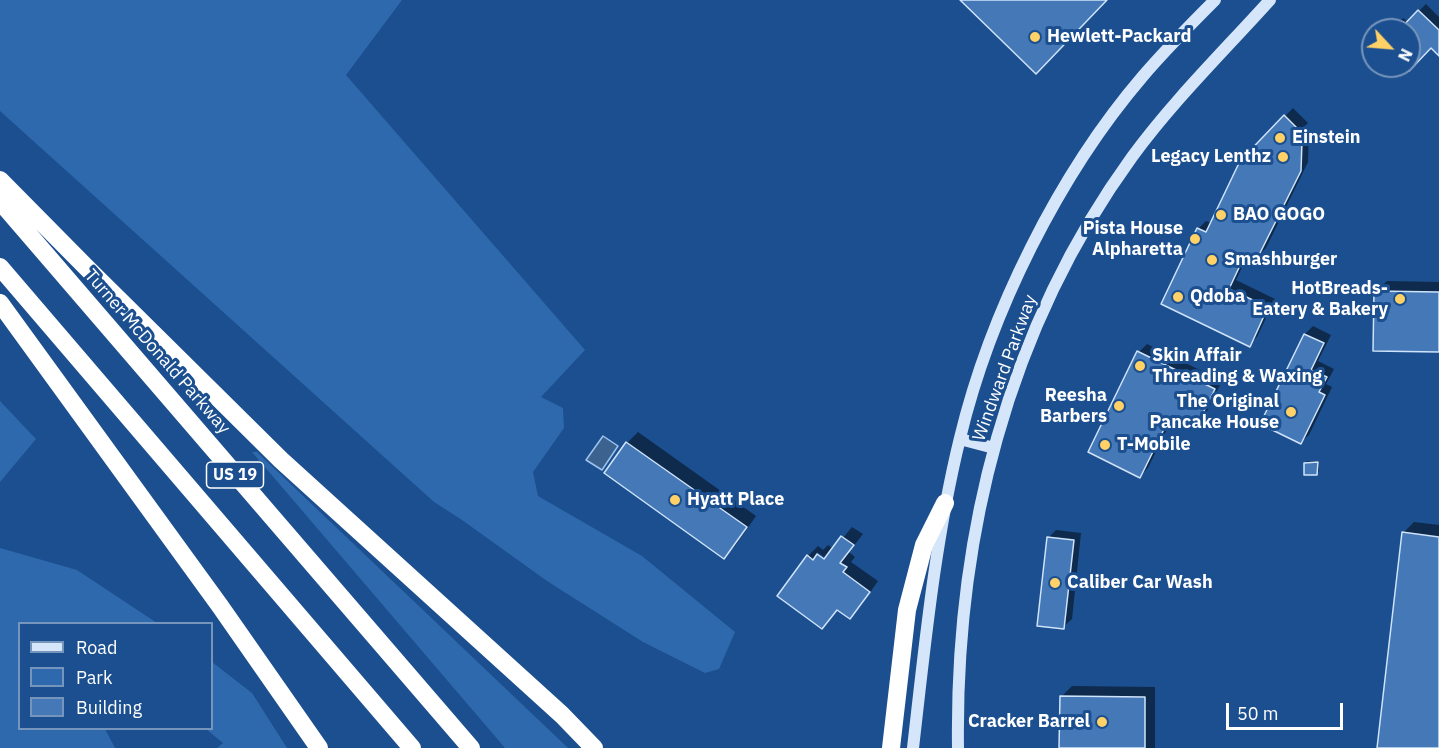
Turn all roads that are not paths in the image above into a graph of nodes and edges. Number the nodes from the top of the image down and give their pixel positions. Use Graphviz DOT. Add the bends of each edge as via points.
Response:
graph roads {
  1 [pos="1215,0"];
  2 [pos="1270,0"];
  3 [pos="0,180"];
  4 [pos="0,201"];
  5 [pos="0,267"];
  6 [pos="0,303"];
  7 [pos="960,439"];
  8 [pos="994,448"];
  9 [pos="945,502"];
  10 [pos="318,748"];
  11 [pos="412,748"];
  12 [pos="471,748"];
  13 [pos="594,748"];
  14 [pos="891,748"];
  15 [pos="913,748"];
  16 [pos="958,748"];
  1 -- 7 [label="main road, Windward Parkway" via="1142,78 1079,164 1024,263 999,320 976,378"];
  2 -- 8 [label="main road, Windward Parkway" via="1162,118 1104,198 1038,319"];
  3 -- 13 [label="highway" via="281,460"];
  4 -- 12 [label="highway, Turner McDonald Parkway / US 19"];
  5 -- 11 [label="highway, US 19"];
  6 -- 10 [label="highway"];
  7 -- 8 [label="main road"];
  7 -- 9 [label="main road, Windward Parkway"];
  8 -- 16 [label="main road, Windward Parkway" via="976,519 962,616"];
  9 -- 14 [label="highway" via="924,545 907,610"];
  9 -- 15 [label="main road, Windward Parkway"];
}
